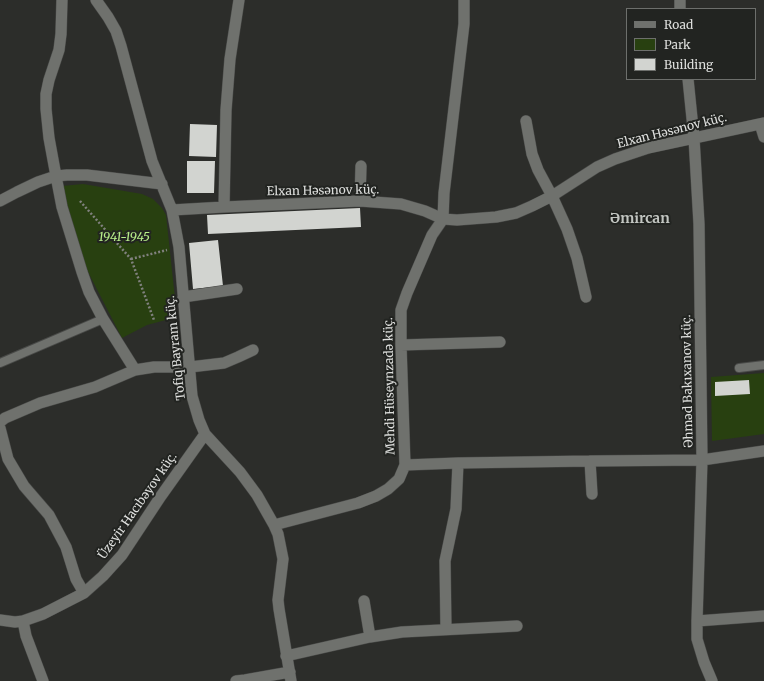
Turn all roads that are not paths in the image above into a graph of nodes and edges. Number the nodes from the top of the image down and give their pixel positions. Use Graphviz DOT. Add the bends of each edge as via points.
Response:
graph roads {
  1 [pos="62,0"];
  2 [pos="96,0"];
  3 [pos="239,0"];
  4 [pos="464,0"];
  5 [pos="688,80"];
  6 [pos="526,121"];
  7 [pos="762,123"];
  8 [pos="764,137"];
  9 [pos="694,138"];
  10 [pos="361,166"];
  11 [pos="56,176"];
  12 [pos="162,184"];
  13 [pos="552,196"];
  14 [pos="0,201"];
  15 [pos="360,201"];
  16 [pos="224,207"];
  17 [pos="172,210"];
  18 [pos="443,219"];
  19 [pos="237,289"];
  20 [pos="183,297"];
  21 [pos="586,297"];
  22 [pos="103,319"];
  23 [pos="500,342"];
  24 [pos="401,345"];
  25 [pos="253,350"];
  26 [pos="0,364"];
  27 [pos="764,365"];
  28 [pos="190,368"];
  29 [pos="739,368"];
  30 [pos="135,370"];
  31 [pos="0,422"];
  32 [pos="0,428"];
  33 [pos="205,434"];
  34 [pos="764,451"];
  35 [pos="702,460"];
  36 [pos="590,461"];
  37 [pos="458,463"];
  38 [pos="405,465"];
  39 [pos="592,494"];
  40 [pos="274,525"];
  41 [pos="84,593"];
  42 [pos="364,601"];
  43 [pos="764,616"];
  44 [pos="0,620"];
  45 [pos="23,621"];
  46 [pos="697,621"];
  47 [pos="517,626"];
  48 [pos="446,629"];
  49 [pos="370,637"];
  50 [pos="286,656"];
  51 [pos="290,676"];
  52 [pos="43,681"];
  53 [pos="236,681"];
  54 [pos="712,681"];
  1 -- 11 [label="street" via="59,50 46,94 49,138"];
  2 -- 12 [label="street, Tofiq Bayram küç." via="116,31 122,46 150,154"];
  3 -- 16 [label="street" via="230,59 226,110"];
  4 -- 18 [label="street" via="464,31 444,192"];
  5 -- 9 [label="street, Əhməd Bakıxanov küç."];
  6 -- 13 [label="street" via="532,154"];
  7 -- 8 [label="street"];
  7 -- 9 [label="street, Elxan Həsənov küç."];
  9 -- 13 [label="street, Elxan Həsənov küç." via="648,148 615,159 597,167"];
  9 -- 35 [label="street, Əhməd Bakıxanov küç." via="699,224"];
  10 -- 15 [label="street"];
  11 -- 12 [label="street" via="87,175"];
  11 -- 14 [label="street"];
  11 -- 22 [label="street" via="62,207 82,272"];
  12 -- 17 [label="street, Tofiq Bayram küç."];
  13 -- 18 [label="street, Elxan Həsənov küç." via="516,213 496,217"];
  13 -- 21 [label="street" via="572,243"];
  15 -- 16 [label="street, Elxan Həsənov küç."];
  15 -- 18 [label="street, Elxan Həsənov küç." via="401,204 425,210"];
  16 -- 17 [label="street, Elxan Həsənov küç."];
  17 -- 20 [label="street, Tofiq Bayram küç." via="179,247"];
  18 -- 24 [label="street, Mehdi Hüseynzadə küç." via="432,234 401,310"];
  19 -- 20 [label="street"];
  20 -- 28 [label="street, Tofiq Bayram küç."];
  22 -- 26 [label="lane"];
  22 -- 30 [label="street"];
  23 -- 24 [label="street"];
  24 -- 38 [label="street, Mehdi Hüseynzadə küç."];
  25 -- 28 [label="street" via="224,362"];
  27 -- 29 [label="lane"];
  28 -- 30 [label="street" via="154,367"];
  28 -- 33 [label="street, Tofiq Bayram küç." via="192,396"];
  30 -- 31 [label="street" via="95,387 40,403"];
  32 -- 41 [label="street" via="8,460 24,486 49,515 66,548 76,579"];
  33 -- 40 [label="street, Tofiq Bayram küç." via="257,495"];
  33 -- 41 [label="street, Üzeyir Hacıbəyov küç." via="122,555"];
  34 -- 35 [label="street"];
  35 -- 36 [label="street"];
  35 -- 46 [label="street, Əhməd Bakıxanov küç."];
  36 -- 37 [label="street"];
  36 -- 39 [label="street"];
  37 -- 38 [label="street"];
  37 -- 48 [label="street" via="456,510 445,561"];
  38 -- 40 [label="street, Mehdi Hüseynzadə küç." via="399,479 376,496"];
  40 -- 50 [label="street, Tofiq Bayram küç." via="283,559 278,600"];
  41 -- 45 [label="street, Üzeyir Hacıbəyov küç."];
  42 -- 49 [label="street"];
  43 -- 46 [label="street"];
  44 -- 45 [label="street, Üzeyir Hacıbəyov küç."];
  45 -- 52 [label="street"];
  46 -- 54 [label="street, Əhməd Bakıxanov küç." via="697,640"];
  47 -- 48 [label="street"];
  48 -- 49 [label="street"];
  49 -- 50 [label="street"];
  50 -- 51 [label="street, Tofiq Bayram küç."];
  51 -- 53 [label="street"];
}
